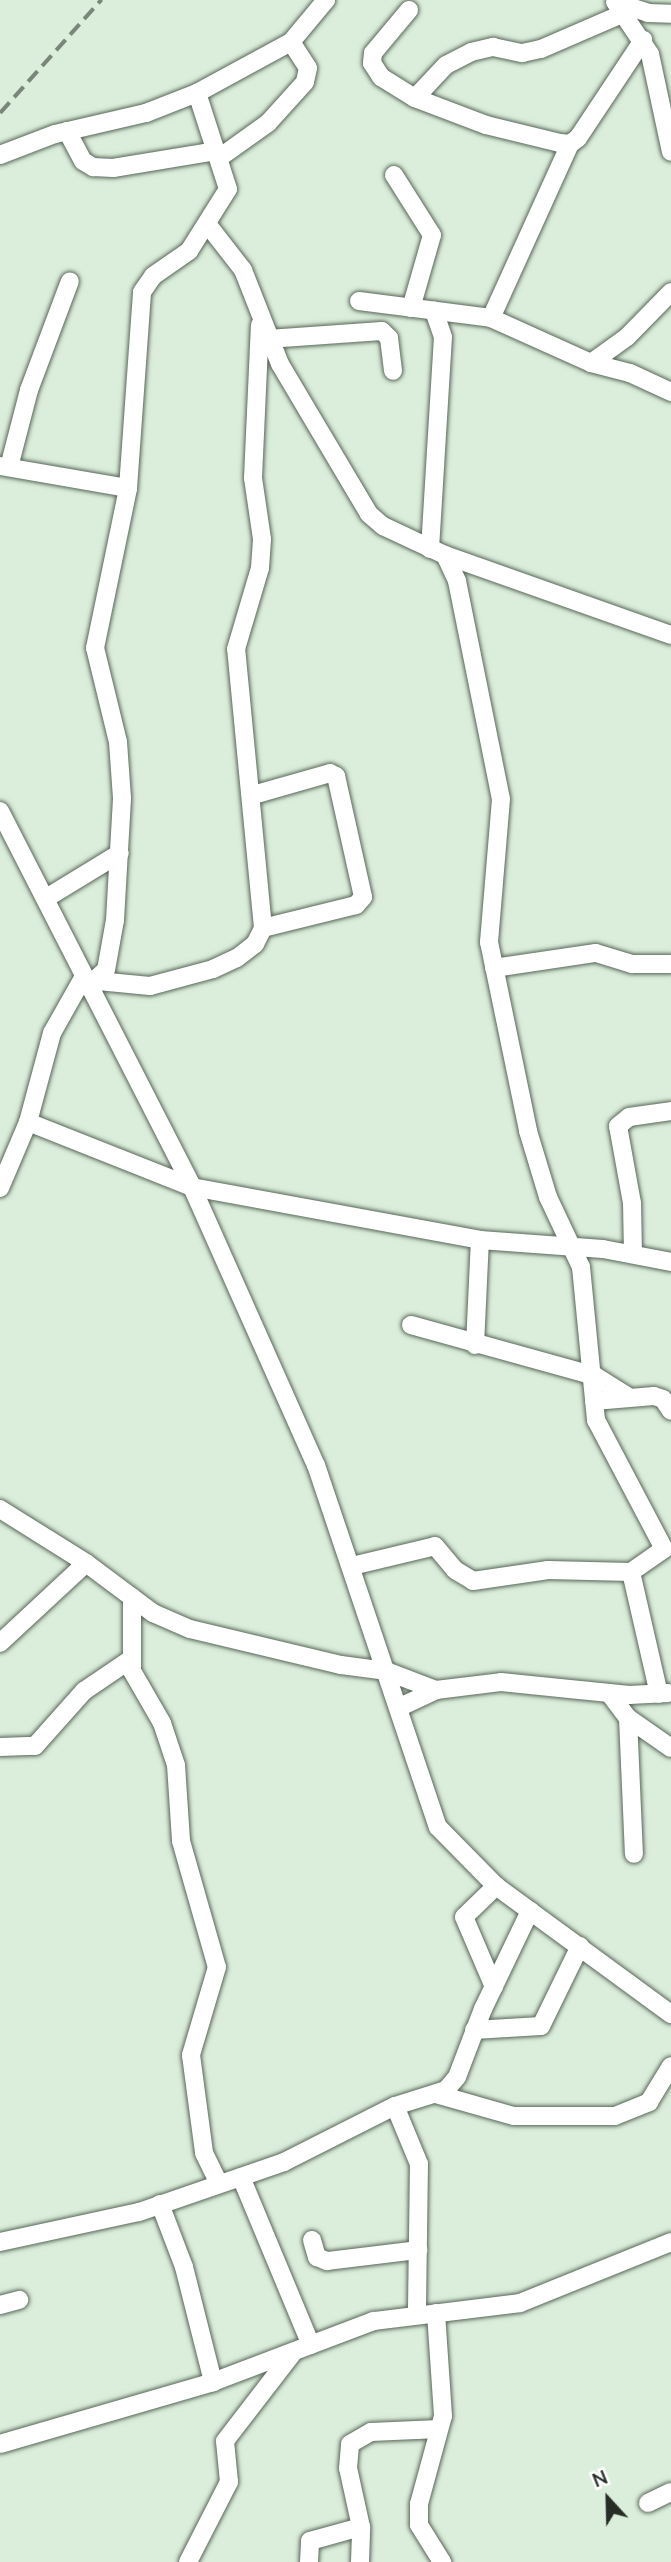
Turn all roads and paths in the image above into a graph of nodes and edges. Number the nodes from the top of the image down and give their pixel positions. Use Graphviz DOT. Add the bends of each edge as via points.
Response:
graph roads {
  1 [pos="327,1"];
  2 [pos="618,6"];
  3 [pos="409,10"];
  4 [pos="671,14"];
  5 [pos="643,40"];
  6 [pos="290,43"];
  7 [pos="197,93"];
  8 [pos="415,98"];
  9 [pos="67,131"];
  10 [pos="570,144"];
  11 [pos="671,152"];
  12 [pos="0,155"];
  13 [pos="218,155"];
  14 [pos="394,175"];
  15 [pos="208,225"];
  16 [pos="70,281"];
  17 [pos="671,292"];
  18 [pos="359,300"];
  19 [pos="411,307"];
  20 [pos="434,310"];
  21 [pos="261,315"];
  22 [pos="491,318"];
  23 [pos="268,338"];
  24 [pos="591,363"];
  25 [pos="393,371"];
  26 [pos="671,392"];
  27 [pos="4,467"];
  28 [pos="128,488"];
  29 [pos="437,552"];
  30 [pos="671,635"];
  31 [pos="253,795"];
  32 [pos="0,811"];
  33 [pos="120,853"];
  34 [pos="48,897"];
  35 [pos="263,928"];
  36 [pos="671,964"];
  37 [pos="494,968"];
  38 [pos="89,982"];
  39 [pos="671,1111"];
  40 [pos="29,1122"];
  41 [pos="1,1178"];
  42 [pos="192,1187"];
  43 [pos="480,1240"];
  44 [pos="573,1246"];
  45 [pos="633,1254"];
  46 [pos="671,1262"];
  47 [pos="411,1325"];
  48 [pos="475,1345"];
  49 [pos="595,1376"];
  50 [pos="628,1398"];
  51 [pos="594,1401"];
  52 [pos="671,1411"];
  53 [pos="0,1509"];
  54 [pos="86,1563"];
  55 [pos="352,1566"];
  56 [pos="631,1572"];
  57 [pos="132,1597"];
  58 [pos="1,1639"];
  59 [pos="131,1659"];
  60 [pos="386,1671"];
  61 [pos="436,1690"];
  62 [pos="609,1693"];
  63 [pos="659,1694"];
  64 [pos="400,1707"];
  65 [pos="633,1722"];
  66 [pos="0,1747"];
  67 [pos="671,1748"];
  68 [pos="634,1854"];
  69 [pos="496,1886"];
  70 [pos="530,1912"];
  71 [pos="580,1946"];
  72 [pos="494,1987"];
  73 [pos="671,2014"];
  74 [pos="474,2030"];
  75 [pos="671,2066"];
  76 [pos="436,2094"];
  77 [pos="395,2106"];
  78 [pos="241,2177"];
  79 [pos="219,2184"];
  80 [pos="160,2204"];
  81 [pos="312,2240"];
  82 [pos="0,2242"];
  83 [pos="671,2242"];
  84 [pos="418,2250"];
  85 [pos="19,2300"];
  86 [pos="0,2305"];
  87 [pos="436,2313"];
  88 [pos="417,2315"];
  89 [pos="311,2345"];
  90 [pos="292,2354"];
  91 [pos="212,2382"];
  92 [pos="439,2429"];
  93 [pos="0,2444"];
  94 [pos="671,2492"];
  95 [pos="648,2502"];
  96 [pos="361,2527"];
  97 [pos="188,2562"];
  98 [pos="309,2562"];
  99 [pos="360,2562"];
  100 [pos="442,2562"];
  1 -- 6 [label="street"];
  2 -- 4 [label="street"];
  2 -- 5 [label="street"];
  2 -- 8 [label="street" via="541,49 522,53 493,47 471,52 446,65"];
  3 -- 8 [label="street" via="373,53 372,63 389,85"];
  5 -- 10 [label="street" via="610,94"];
  5 -- 11 [label="street"];
  6 -- 7 [label="street"];
  6 -- 13 [label="street" via="308,68 305,82 268,123"];
  7 -- 9 [label="street" via="146,113"];
  7 -- 13 [label="street"];
  8 -- 10 [label="street" via="486,125"];
  9 -- 12 [label="street"];
  9 -- 13 [label="street" via="83,161 93,167"];
  10 -- 22 [label="street"];
  13 -- 15 [label="street" via="227,196"];
  14 -- 19 [label="street" via="432,235"];
  15 -- 21 [label="street" via="243,270"];
  15 -- 28 [label="street" via="189,251 153,276 142,292"];
  16 -- 27 [label="street"];
  17 -- 24 [label="street" via="627,337"];
  18 -- 19 [label="street"];
  19 -- 20 [label="street"];
  20 -- 22 [label="street"];
  20 -- 29 [label="street" via="443,337"];
  21 -- 23 [label="street"];
  21 -- 31 [label="street" via="253,478 262,540 260,568 236,649"];
  22 -- 24 [label="street"];
  23 -- 25 [label="street" via="382,331 389,338"];
  23 -- 29 [label="street" via="369,514"];
  24 -- 26 [label="street" via="630,373"];
  27 -- 28 [label="street"];
  28 -- 33 [label="street" via="95,648 118,742"];
  29 -- 30 [label="street"];
  29 -- 37 [label="street" via="457,581 467,619 501,799 501,834 488,912"];
  31 -- 35 [label="street"];
  31 -- 35 [label="street" via="336,776 363,897 347,908"];
  32 -- 34 [label="street"];
  33 -- 34 [label="street"];
  33 -- 38 [label="street" via="112,949"];
  34 -- 38 [label="street"];
  35 -- 38 [label="street" via="255,944 213,969 150,986"];
  36 -- 37 [label="street" via="632,964 596,953"];
  37 -- 44 [label="street" via="528,1131 548,1197"];
  38 -- 40 [label="street" via="52,1033"];
  38 -- 42 [label="street"];
  39 -- 45 [label="street" via="629,1117 618,1126 632,1203"];
  40 -- 41 [label="street"];
  40 -- 42 [label="street"];
  42 -- 43 [label="street"];
  42 -- 55 [label="street" via="316,1465"];
  43 -- 44 [label="street"];
  43 -- 48 [label="street"];
  44 -- 45 [label="street"];
  44 -- 49 [label="street" via="581,1268"];
  45 -- 46 [label="street"];
  47 -- 48 [label="street"];
  48 -- 49 [label="street"];
  49 -- 50 [label="street"];
  49 -- 51 [label="street"];
  50 -- 51 [label="street"];
  50 -- 52 [label="street" via="660,1397"];
  51 -- 56 [label="street" via="599,1428 664,1549"];
  53 -- 54 [label="street"];
  54 -- 57 [label="street"];
  54 -- 58 [label="street"];
  55 -- 56 [label="street" via="435,1546 455,1570 473,1581 548,1570"];
  55 -- 60 [label="street"];
  56 -- 63 [label="street"];
  57 -- 59 [label="street"];
  57 -- 60 [label="street" via="169,1623 341,1665"];
  59 -- 66 [label="street" via="85,1691 36,1746"];
  59 -- 79 [label="street" via="135,1680 162,1723 176,1765 181,1841 217,1967 191,2055 204,2153"];
  60 -- 61 [label="street"];
  60 -- 64 [label="street"];
  61 -- 62 [label="street" via="500,1682"];
  61 -- 64 [label="street"];
  62 -- 63 [label="street"];
  62 -- 65 [label="street"];
  63 -- 65 [label="street"];
  64 -- 69 [label="street" via="438,1827"];
  65 -- 67 [label="street"];
  65 -- 68 [label="street"];
  69 -- 70 [label="street"];
  69 -- 72 [label="street" via="464,1917"];
  70 -- 71 [label="street"];
  70 -- 72 [label="street"];
  71 -- 73 [label="street"];
  71 -- 74 [label="street" via="541,2026 526,2031"];
  72 -- 74 [label="street"];
  74 -- 76 [label="street" via="457,2077"];
  75 -- 76 [label="street" via="649,2102 615,2116 514,2116"];
  76 -- 77 [label="street"];
  77 -- 78 [label="street" via="337,2138"];
  77 -- 84 [label="street" via="417,2151"];
  78 -- 79 [label="street"];
  78 -- 89 [label="street"];
  79 -- 80 [label="street"];
  80 -- 82 [label="street" via="93,2225"];
  80 -- 91 [label="street" via="184,2267"];
  81 -- 84 [label="street" via="323,2260"];
  83 -- 87 [label="street" via="520,2303"];
  84 -- 88 [label="street"];
  85 -- 86 [label="street"];
  87 -- 88 [label="street"];
  87 -- 92 [label="street" via="443,2378"];
  88 -- 89 [label="street" via="358,2325"];
  89 -- 90 [label="street"];
  90 -- 91 [label="street"];
  90 -- 97 [label="street" via="225,2441 229,2482"];
  91 -- 93 [label="street"];
  92 -- 96 [label="street" via="371,2432 350,2444 348,2468"];
  92 -- 100 [label="street" via="419,2504 419,2525"];
  94 -- 95 [label="street"];
  96 -- 98 [label="street" via="310,2541"];
  96 -- 99 [label="street"];
}
